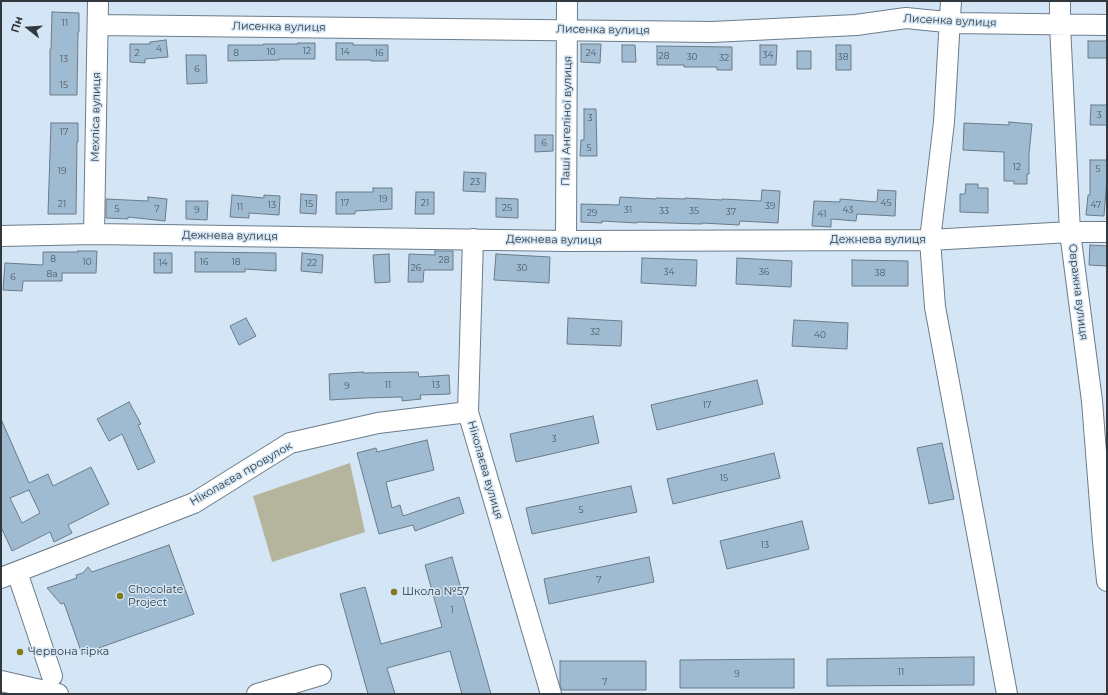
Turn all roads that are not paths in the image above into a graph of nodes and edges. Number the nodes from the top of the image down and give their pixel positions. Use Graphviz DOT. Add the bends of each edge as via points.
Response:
graph roads {
  1 [pos="98,1"];
  2 [pos="567,1"];
  3 [pos="951,1"];
  4 [pos="1060,1"];
  5 [pos="950,22"];
  6 [pos="98,25"];
  7 [pos="1060,25"];
  8 [pos="1107,25"];
  9 [pos="568,30"];
  10 [pos="1070,232"];
  11 [pos="1107,232"];
  12 [pos="94,234"];
  13 [pos="1,236"];
  14 [pos="473,239"];
  15 [pos="930,240"];
  16 [pos="566,241"];
  17 [pos="1099,401"];
  18 [pos="468,412"];
  19 [pos="1105,542"];
  20 [pos="9,575"];
  21 [pos="1107,582"];
  22 [pos="321,675"];
  23 [pos="1,681"];
  24 [pos="55,685"];
  25 [pos="257,694"];
  26 [pos="551,694"];
  27 [pos="1007,694"];
  1 -- 6 [label="street, Мехліса вулиця"];
  2 -- 9 [label="street, Паші Ангеліної вулиця"];
  3 -- 5 [label="street"];
  4 -- 7 [label="street, Овражна вулиця"];
  5 -- 7 [label="street, Лисенка вулиця"];
  5 -- 9 [label="street, Лисенка вулиця" via="906,18 856,25 712,32"];
  5 -- 15 [label="street" via="944,122"];
  6 -- 9 [label="street, Лисенка вулиця"];
  6 -- 12 [label="street, Мехліса вулиця"];
  7 -- 8 [label="street, Лисенка вулиця"];
  7 -- 10 [label="street, Овражна вулиця"];
  9 -- 16 [label="street, Паші Ангеліної вулиця"];
  10 -- 11 [label="street, Дежнева вулиця"];
  10 -- 15 [label="street, Дежнева вулиця"];
  10 -- 17 [label="street, Овражна вулиця"];
  12 -- 13 [label="street, Дежнева вулиця"];
  12 -- 14 [label="street, Дежнева вулиця"];
  14 -- 16 [label="street, Дежнева вулиця"];
  14 -- 18 [label="street, Ніколаєва вулиця"];
  15 -- 16 [label="street, Дежнева вулиця"];
  15 -- 27 [label="street" via="935,307"];
  17 -- 19 [label="street, Овражна вулиця"];
  18 -- 20 [label="street, Ніколаєва провулок" via="378,423 290,443 194,503"];
  18 -- 26 [label="street, Ніколаєва вулиця"];
  19 -- 21 [label="street, Овражна вулиця"];
  20 -- 24 [label="street"];
  22 -- 25 [label="street"];
  23 -- 24 [label="street"];
}
